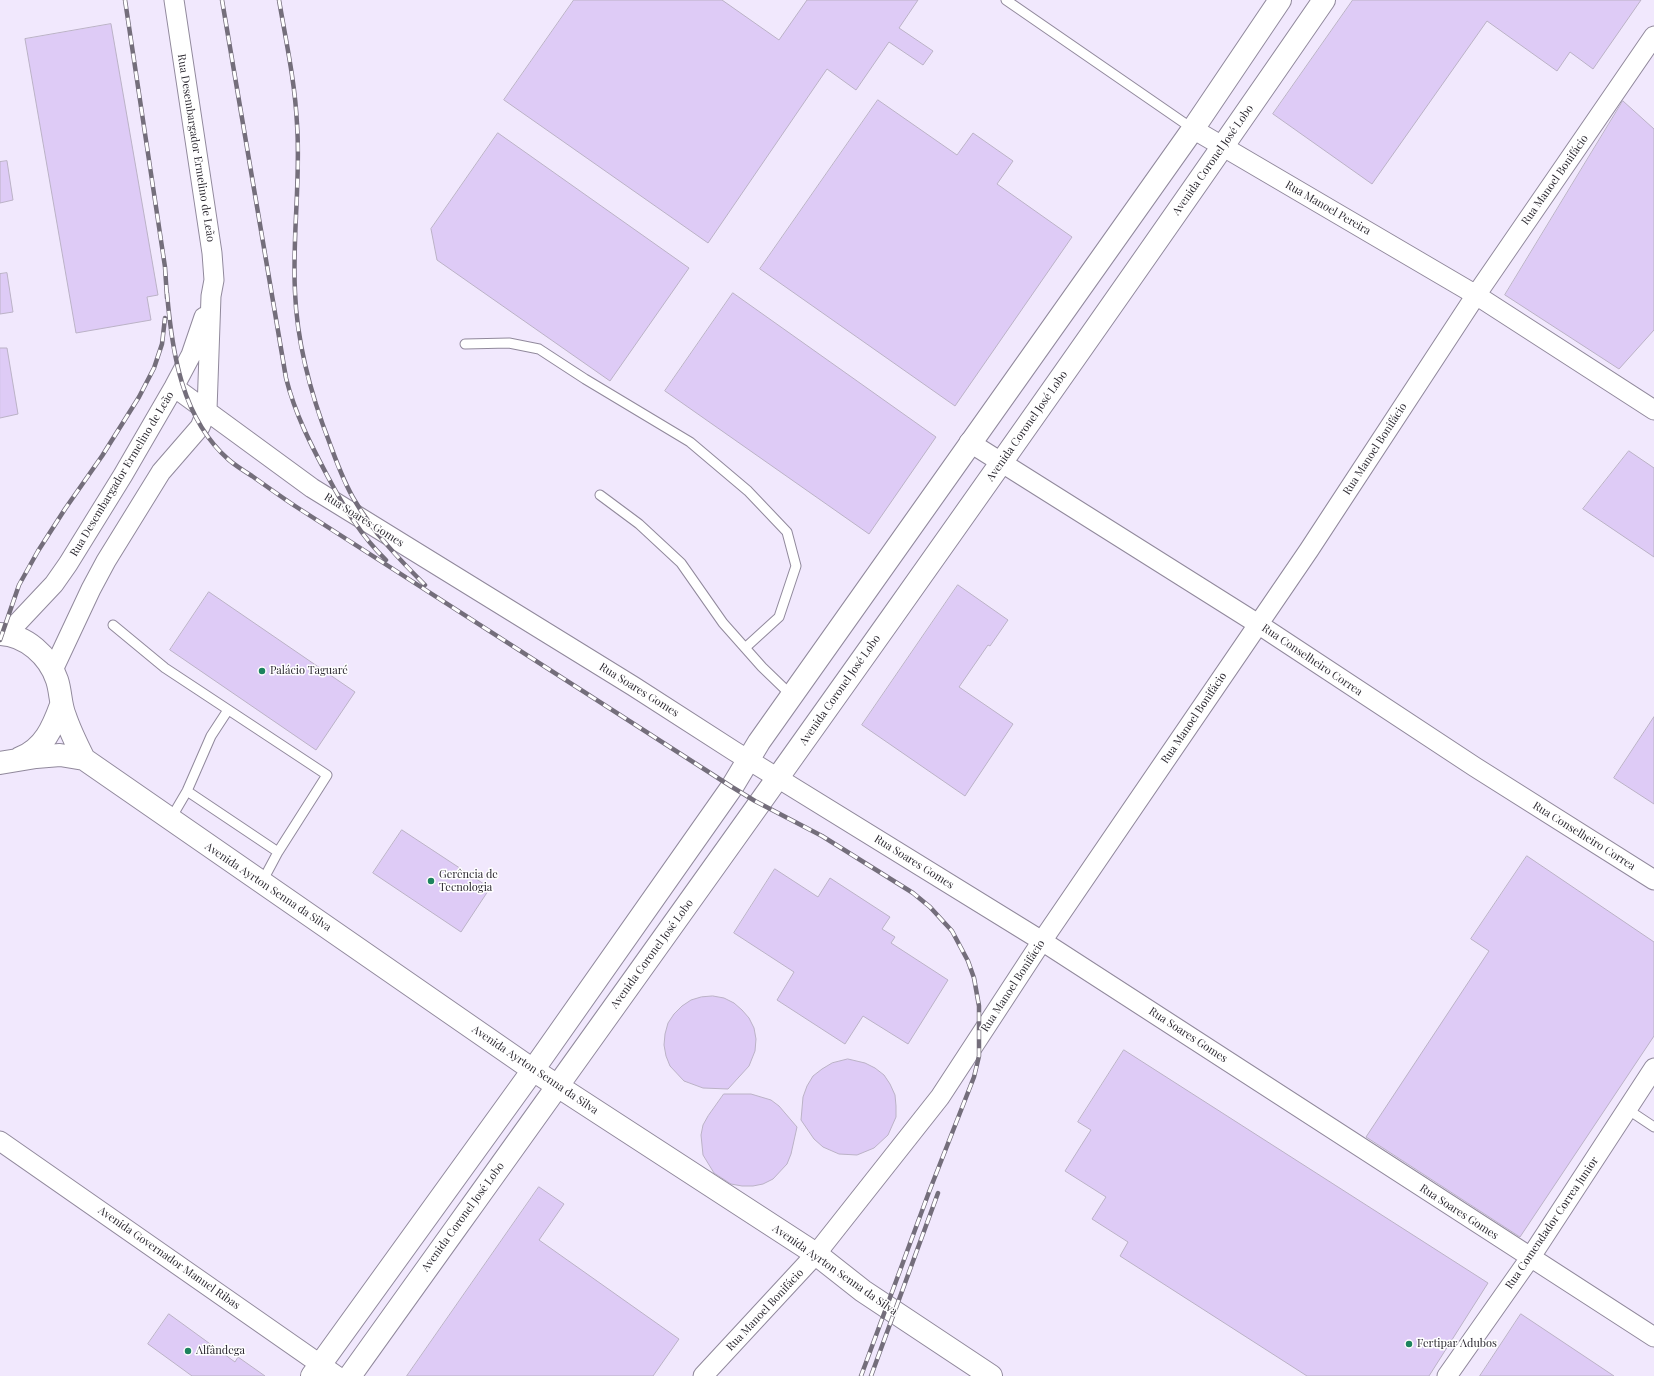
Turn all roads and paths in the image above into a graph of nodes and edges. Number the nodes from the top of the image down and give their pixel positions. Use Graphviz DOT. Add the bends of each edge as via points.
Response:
graph roads {
  1 [pos="174,0"];
  2 [pos="1006,0"];
  3 [pos="1280,0"];
  4 [pos="1324,0"];
  5 [pos="1654,36"];
  6 [pos="1193,129"];
  7 [pos="1223,147"];
  8 [pos="211,296"];
  9 [pos="1476,296"];
  10 [pos="465,344"];
  11 [pos="174,387"];
  12 [pos="207,410"];
  13 [pos="1654,410"];
  14 [pos="970,442"];
  15 [pos="1000,463"];
  16 [pos="600,495"];
  17 [pos="1258,624"];
  18 [pos="113,625"];
  19 [pos="3,635"];
  20 [pos="745,648"];
  21 [pos="53,670"];
  22 [pos="792,695"];
  23 [pos="61,705"];
  24 [pos="228,710"];
  25 [pos="84,759"];
  26 [pos="748,760"];
  27 [pos="6,762"];
  28 [pos="778,778"];
  29 [pos="187,791"];
  30 [pos="170,820"];
  31 [pos="278,852"];
  32 [pos="1654,880"];
  33 [pos="262,882"];
  34 [pos="1042,941"];
  35 [pos="1654,1068"];
  36 [pos="534,1070"];
  37 [pos="557,1086"];
  38 [pos="1627,1109"];
  39 [pos="1654,1127"];
  40 [pos="0,1141"];
  41 [pos="816,1254"];
  42 [pos="1530,1258"];
  43 [pos="1654,1337"];
  44 [pos="323,1372"];
  45 [pos="350,1376"];
  46 [pos="703,1376"];
  47 [pos="991,1376"];
  48 [pos="1447,1376"];
  1 -- 8 [label="street, Rua Desembargador Ermelino de Leão" via="212,253 214,280"];
  2 -- 6 [label="lane, Rua Manoel Pereira"];
  3 -- 6 [label="street"];
  4 -- 7 [label="street, Avenida Coronel José Lobo"];
  5 -- 9 [label="street, Rua Manoel Bonifácio"];
  6 -- 7 [label="street, Rua Manoel Pereira"];
  6 -- 14 [label="street"];
  7 -- 9 [label="street, Rua Manoel Pereira"];
  7 -- 15 [label="street, Avenida Coronel José Lobo"];
  8 -- 11 [label="street, Rua Desembargador Ermelino de Leão" via="191,355"];
  8 -- 12 [label="street, Rua Desembargador Ermelino de Leão"];
  9 -- 13 [label="street, Rua Manoel Pereira"];
  9 -- 17 [label="street, Rua Manoel Bonifácio"];
  10 -- 20 [label="lane" via="509,343 539,349 690,442 748,490 787,532 796,566 779,617"];
  11 -- 12 [label="street, Rua Soares Gomes"];
  11 -- 19 [label="street, Rua Desembargador Ermelino de Leão" via="68,564 54,584"];
  12 -- 21 [label="street, Rua Desembargador Ermelino de Leão" via="200,427 161,472 106,562"];
  12 -- 26 [label="street, Rua Soares Gomes" via="312,488 634,686"];
  14 -- 15 [label="street, Rua Conselheiro Correa"];
  14 -- 22 [label="street"];
  15 -- 17 [label="street, Rua Conselheiro Correa"];
  15 -- 28 [label="street, Avenida Coronel José Lobo"];
  16 -- 20 [label="lane" via="640,524 681,563 723,623"];
  17 -- 32 [label="street, Rua Conselheiro Correa"];
  17 -- 34 [label="street, Rua Manoel Bonifácio"];
  18 -- 24 [label="lane" via="165,668"];
  19 -- 21 [label="street, Avenida Ayrton Senna da Silva" via="27,642 38,650"];
  20 -- 22 [label="lane"];
  21 -- 23 [label="street, Avenida Ayrton Senna da Silva" via="58,682"];
  22 -- 26 [label="street"];
  23 -- 25 [label="street, Avenida Ayrton Senna da Silva"];
  23 -- 27 [label="street" via="52,729 37,748 25,756"];
  24 -- 29 [label="lane" via="211,736"];
  24 -- 31 [label="lane" via="327,775"];
  25 -- 27 [label="street, Avenida Ayrton Senna da Silva" via="60,755"];
  25 -- 30 [label="street, Avenida Ayrton Senna da Silva"];
  26 -- 28 [label="street, Rua Soares Gomes"];
  26 -- 36 [label="street" via="732,787"];
  28 -- 34 [label="street, Rua Soares Gomes"];
  28 -- 37 [label="street, Avenida Coronel José Lobo"];
  29 -- 30 [label="lane"];
  29 -- 31 [label="lane"];
  30 -- 33 [label="street, Avenida Ayrton Senna da Silva"];
  31 -- 33 [label="lane"];
  33 -- 36 [label="street, Avenida Ayrton Senna da Silva"];
  34 -- 41 [label="street, Rua Manoel Bonifácio" via="940,1097"];
  34 -- 42 [label="street, Rua Soares Gomes"];
  35 -- 38 [label="street, Rua Comendador Correa Junior"];
  36 -- 37 [label="street, Avenida Ayrton Senna da Silva"];
  36 -- 44 [label="street"];
  37 -- 41 [label="street, Avenida Ayrton Senna da Silva"];
  37 -- 45 [label="street, Avenida Coronel José Lobo"];
  38 -- 39 [label="lane"];
  38 -- 42 [label="street, Rua Comendador Correa Junior"];
  40 -- 44 [label="street, Avenida Governador Manuel Ribas"];
  41 -- 46 [label="street, Rua Manoel Bonifácio"];
  41 -- 47 [label="street, Avenida Ayrton Senna da Silva" via="863,1291"];
  42 -- 43 [label="street, Rua Soares Gomes"];
  42 -- 48 [label="street, Rua Comendador Correa Junior"];
}
